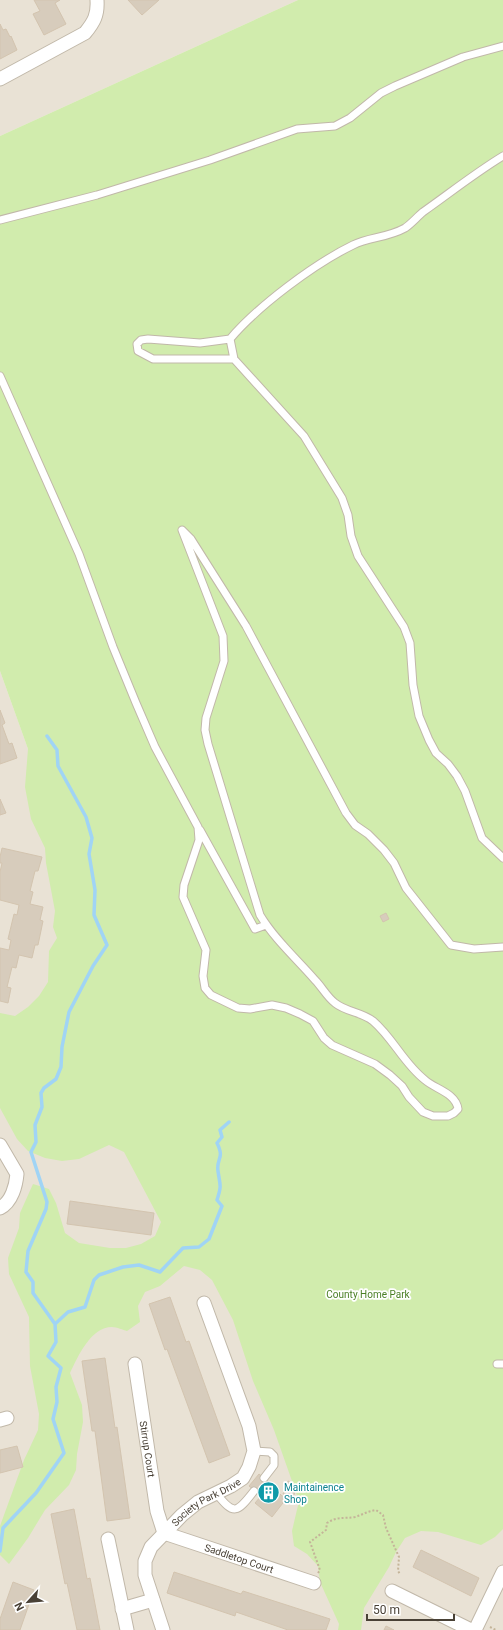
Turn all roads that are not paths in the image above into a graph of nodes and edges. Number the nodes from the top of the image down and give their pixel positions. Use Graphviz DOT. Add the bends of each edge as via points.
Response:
graph roads {
  1 [pos="97,0"];
  2 [pos="503,46"];
  3 [pos="0,79"];
  4 [pos="503,156"];
  5 [pos="0,220"];
  6 [pos="230,339"];
  7 [pos="234,359"];
  8 [pos="0,376"];
  9 [pos="198,827"];
  10 [pos="503,858"];
  11 [pos="266,925"];
  12 [pos="503,947"];
  13 [pos="0,1145"];
  14 [pos="0,1208"];
  15 [pos="204,1303"];
  16 [pos="135,1364"];
  17 [pos="254,1451"];
  18 [pos="264,1478"];
  19 [pos="254,1491"];
  20 [pos="216,1493"];
  21 [pos="164,1532"];
  22 [pos="108,1538"];
  23 [pos="503,1572"];
  24 [pos="314,1583"];
  25 [pos="392,1591"];
  26 [pos="153,1600"];
  27 [pos="122,1609"];
  28 [pos="127,1630"];
  29 [pos="163,1630"];
  30 [pos="471,1630"];
  31 [pos="475,1630"];
  1 -- 3 [label="street" via="98,12 94,22 84,33"];
  2 -- 5 [label="lane" via="463,57 395,86 335,126 297,129 210,160 98,195"];
  4 -- 6 [label="lane" via="467,179 407,226 393,234 354,244 333,257 250,317"];
  6 -- 7 [label="lane"];
  6 -- 7 [label="lane" via="200,343 148,339 137,344 138,351 153,359"];
  7 -- 10 [label="lane" via="304,436 342,498 358,556 404,627 408,638 419,716 429,740 436,753 460,781 482,838"];
  8 -- 9 [label="lane" via="79,554 138,709 155,747"];
  9 -- 11 [label="lane" via="255,929"];
  9 -- 11 [label="lane" via="199,840 184,884 183,897 206,950 203,976 205,988 211,995 238,1008 250,1009 272,1005 300,1014 313,1022 332,1045 375,1064 390,1075 423,1112 432,1116 448,1116 458,1109 457,1104 444,1091 425,1081 373,1021 335,1003"];
  11 -- 12 [label="lane" via="260,915 205,730 206,718 224,661 223,636 182,530 191,539 246,626 346,813 355,825 384,850 394,863 406,888 451,945 474,949"];
  13 -- 14 [label="street" via="17,1174 16,1186"];
  15 -- 17 [label="street" via="249,1426"];
  16 -- 21 [label="street, Stirrup Court" via="157,1511"];
  17 -- 18 [label="lane" via="270,1452 274,1456 274,1466"];
  17 -- 20 [label="street, Society Park Drive" via="243,1478"];
  19 -- 20 [label="lane" via="243,1506 232,1510"];
  20 -- 21 [label="street, Society Park Drive" via="198,1502"];
  21 -- 24 [label="street, Saddletop Court"];
  21 -- 26 [label="street, Society Park Drive" via="151,1547 145,1561 145,1576"];
  22 -- 27 [label="street"];
  23 -- 31 [label="street"];
  25 -- 30 [label="street"];
  26 -- 27 [label="street"];
  26 -- 29 [label="street, Society Park Drive"];
  27 -- 28 [label="street"];
}
